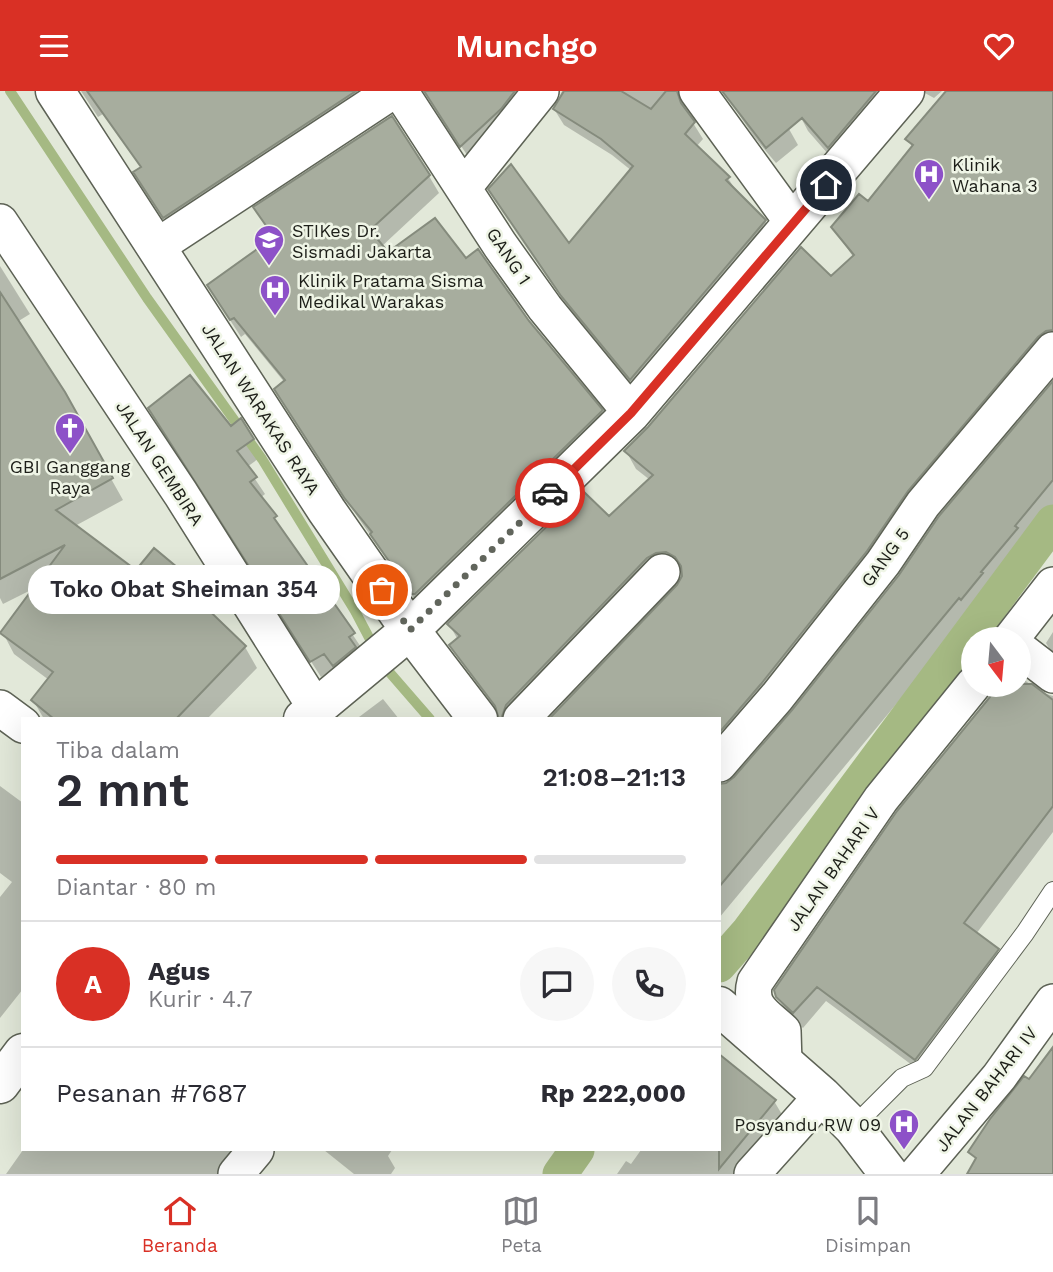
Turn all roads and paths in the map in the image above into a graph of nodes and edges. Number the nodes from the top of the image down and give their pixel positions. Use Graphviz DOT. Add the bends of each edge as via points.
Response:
graph roads {
  1 [pos="55,91"];
  2 [pos="393,91"];
  3 [pos="400,91"];
  4 [pos="541,91"];
  5 [pos="697,91"];
  6 [pos="905,91"];
  7 [pos="464,187"];
  8 [pos="0,222"];
  9 [pos="793,223"];
  10 [pos="156,247"];
  11 [pos="1053,350"];
  12 [pos="631,413"];
  13 [pos="662,572"];
  14 [pos="1053,585"];
  15 [pos="1020,627"];
  16 [pos="404,635"];
  17 [pos="1031,658"];
  18 [pos="1053,675"];
  19 [pos="963,697"];
  20 [pos="0,708"];
  21 [pos="309,713"];
  22 [pos="476,717"];
  23 [pos="523,717"];
  24 [pos="21,724"];
  25 [pos="721,762"];
  26 [pos="1053,891"];
  27 [pos="1053,1002"];
  28 [pos="721,1008"];
  29 [pos="774,1054"];
  30 [pos="21,1056"];
  31 [pos="0,1084"];
  32 [pos="822,1096"];
  33 [pos="853,1127"];
  34 [pos="255,1151"];
  35 [pos="236,1174"];
  36 [pos="752,1174"];
  37 [pos="890,1174"];
  38 [pos="917,1174"];
  1 -- 10 [label="street, JALAN WARAKAS RAYA"];
  2 -- 10 [label="street"];
  3 -- 7 [label="street, GANG 1"];
  4 -- 7 [label="street"];
  5 -- 9 [label="street"];
  6 -- 9 [label="street"];
  7 -- 12 [label="street, GANG 1" via="545,309"];
  8 -- 21 [label="street, JALAN GEMBIRA" via="181,494"];
  9 -- 12 [label="street"];
  10 -- 16 [label="street, JALAN WARAKAS RAYA"];
  11 -- 25 [label="street, GANG 5" via="923,504 875,573"];
  12 -- 16 [label="street"];
  13 -- 23 [label="street"];
  14 -- 15 [label="street"];
  16 -- 21 [label="street"];
  16 -- 22 [label="street, JALAN WARAKAS RAYA"];
  17 -- 18 [label="street"];
  19 -- 29 [label="street, JALAN BAHARI V" via="881,799 755,982 753,1003 783,1031"];
  20 -- 24 [label="street"];
  26 -- 33 [label="lane" via="924,1068 902,1078"];
  27 -- 38 [label="street, JALAN BAHARI IV" via="999,1077"];
  28 -- 29 [label="street"];
  29 -- 32 [label="street"];
  30 -- 31 [label="street"];
  32 -- 33 [label="street"];
  32 -- 36 [label="street"];
  33 -- 37 [label="street"];
  34 -- 35 [label="street"];
}
